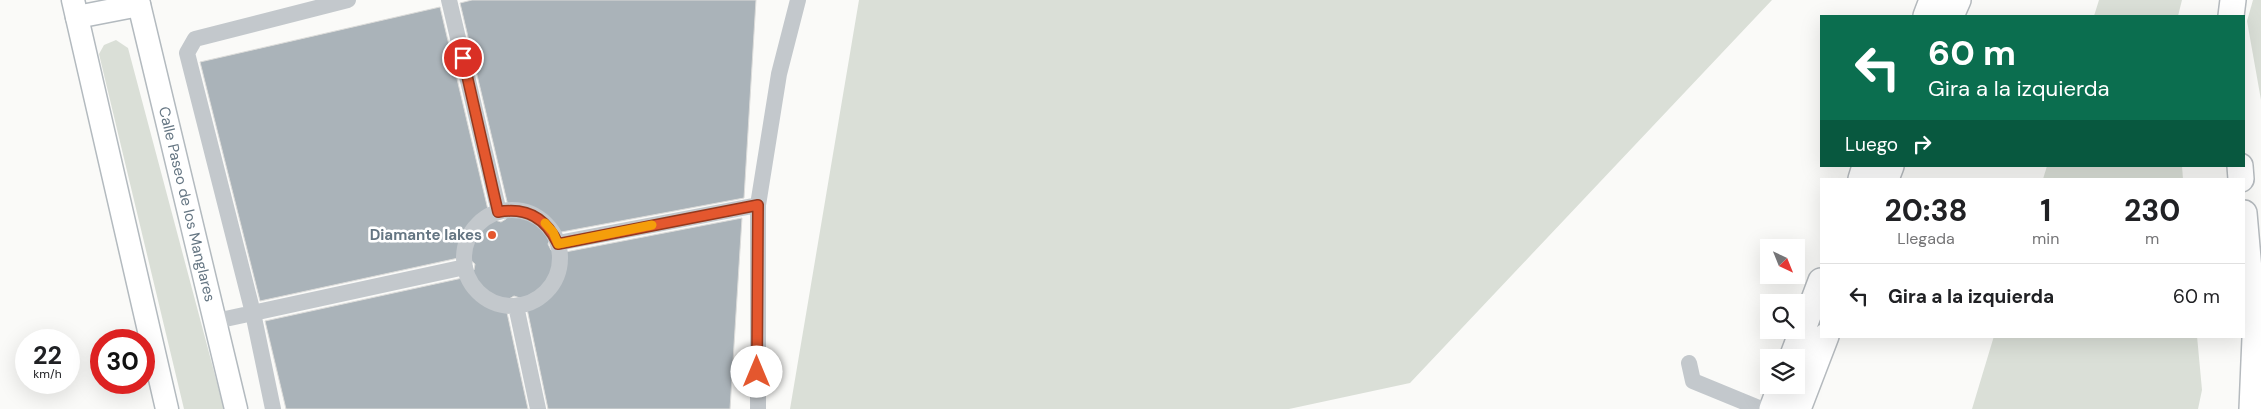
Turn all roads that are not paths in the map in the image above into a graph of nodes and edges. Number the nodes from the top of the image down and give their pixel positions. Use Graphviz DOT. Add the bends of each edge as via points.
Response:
graph roads {
  1 [pos="348,0"];
  2 [pos="449,0"];
  3 [pos="798,0"];
  4 [pos="1932,0"];
  5 [pos="1958,0"];
  6 [pos="2233,0"];
  7 [pos="138,2"];
  8 [pos="75,8"];
  9 [pos="1926,15"];
  10 [pos="1951,15"];
  11 [pos="2231,15"];
  12 [pos="758,205"];
  13 [pos="498,212"];
  14 [pos="2245,224"];
  15 [pos="558,244"];
  16 [pos="465,267"];
  17 [pos="1820,284"];
  18 [pos="516,306"];
  19 [pos="253,313"];
  20 [pos="216,321"];
  21 [pos="1825,338"];
  22 [pos="1795,349"];
  23 [pos="1689,362"];
  24 [pos="1778,394"];
  25 [pos="166,409"];
  26 [pos="236,409"];
  27 [pos="273,409"];
  28 [pos="538,409"];
  29 [pos="758,409"];
  30 [pos="1761,409"];
  31 [pos="1772,409"];
  32 [pos="1798,409"];
  33 [pos="2252,409"];
  1 -- 19 [label="street" via="195,39 187,53"];
  2 -- 13 [label="street"];
  3 -- 12 [label="street" via="779,74"];
  4 -- 9 [label="main road"];
  5 -- 10 [label="main road"];
  6 -- 11 [label="main road"];
  7 -- 8 [label="main road"];
  7 -- 20 [label="main road, Calle Paseo de los Manglares"];
  8 -- 25 [label="main road"];
  12 -- 15 [label="street"];
  12 -- 29 [label="street"];
  13 -- 15 [label="street" via="511,210 535,215 553,232"];
  13 -- 16 [label="street" via="478,224 470,237 466,244"];
  14 -- 33 [label="main road" via="2255,338"];
  15 -- 18 [label="street" via="560,265 552,285 536,300"];
  16 -- 18 [label="street" via="478,292 502,305"];
  16 -- 19 [label="street"];
  17 -- 22 [label="main road"];
  18 -- 28 [label="street"];
  19 -- 20 [label="street"];
  19 -- 27 [label="street"];
  20 -- 26 [label="main road, Calle Paseo de los Manglares"];
  21 -- 32 [label="main road"];
  23 -- 30 [label="street" via="1693,381"];
  24 -- 31 [label="main road"];
}
